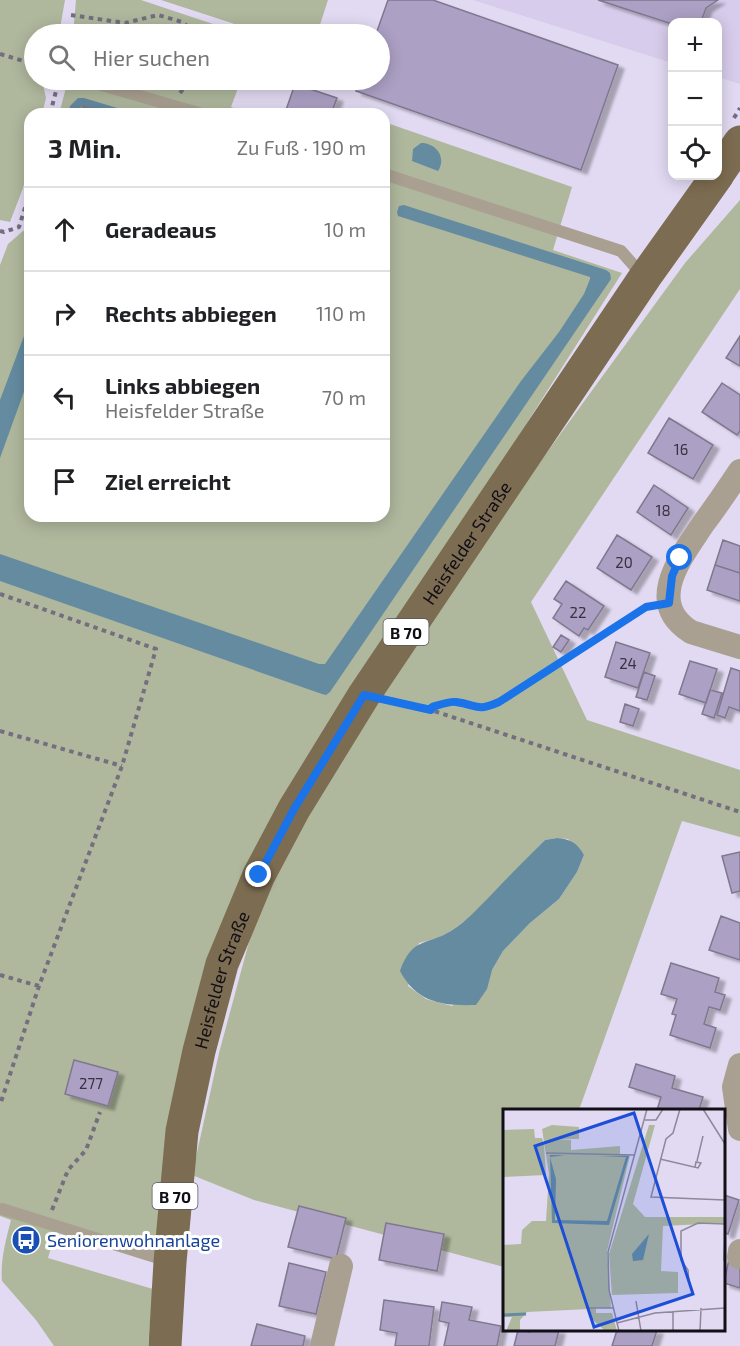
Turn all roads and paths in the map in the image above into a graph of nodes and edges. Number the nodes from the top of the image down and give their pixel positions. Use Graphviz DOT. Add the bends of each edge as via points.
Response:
graph roads {
  1 [pos="71,15"];
  2 [pos="184,24"];
  3 [pos="0,54"];
  4 [pos="24,61"];
  5 [pos="56,90"];
  6 [pos="119,90"];
  7 [pos="52,108"];
  8 [pos="181,108"];
  9 [pos="740,142"];
  10 [pos="722,168"];
  11 [pos="390,176"];
  12 [pos="714,180"];
  13 [pos="24,211"];
  14 [pos="0,231"];
  15 [pos="645,278"];
  16 [pos="740,471"];
  17 [pos="0,594"];
  18 [pos="669,603"];
  19 [pos="740,647"];
  20 [pos="364,695"];
  21 [pos="431,710"];
  22 [pos="0,731"];
  23 [pos="122,766"];
  24 [pos="740,812"];
  25 [pos="0,975"];
  26 [pos="39,986"];
  27 [pos="740,1065"];
  28 [pos="0,1105"];
  29 [pos="100,1112"];
  30 [pos="740,1129"];
  31 [pos="2,1209"];
  32 [pos="46,1223"];
  33 [pos="170,1262"];
  34 [pos="341,1266"];
  35 [pos="165,1346"];
  36 [pos="322,1346"];
  1 -- 2 [label="path" via="125,23 158,15"];
  3 -- 4 [label="path"];
  5 -- 7 [label="path"];
  6 -- 8 [label="lane"];
  9 -- 10 [label="main road, Heisfelder Straße / B 70"];
  11 -- 15 [label="lane" via="621,251"];
  12 -- 15 [label="main road, Heisfelder Straße / B 70"];
  13 -- 14 [label="path" via="19,227"];
  15 -- 20 [label="main road, Heisfelder Straße / B 70"];
  16 -- 18 [label="street" via="676,565"];
  17 -- 23 [label="path" via="156,649"];
  18 -- 19 [label="street" via="685,628"];
  18 -- 21 [label="path" via="646,607 499,702 476,708 454,701"];
  20 -- 21 [label="path"];
  20 -- 33 [label="main road, Heisfelder Straße / B 70" via="294,809 259,875 222,964 182,1131"];
  21 -- 24 [label="path"];
  22 -- 23 [label="path"];
  23 -- 26 [label="path"];
  25 -- 26 [label="path"];
  26 -- 28 [label="path"];
  27 -- 30 [label="street" via="734,1087"];
  29 -- 32 [label="path" via="86,1150 68,1170"];
  31 -- 32 [label="lane"];
  32 -- 33 [label="lane"];
  33 -- 35 [label="main road, Heisfelder Straße / B 70"];
  34 -- 36 [label="street"];
}
